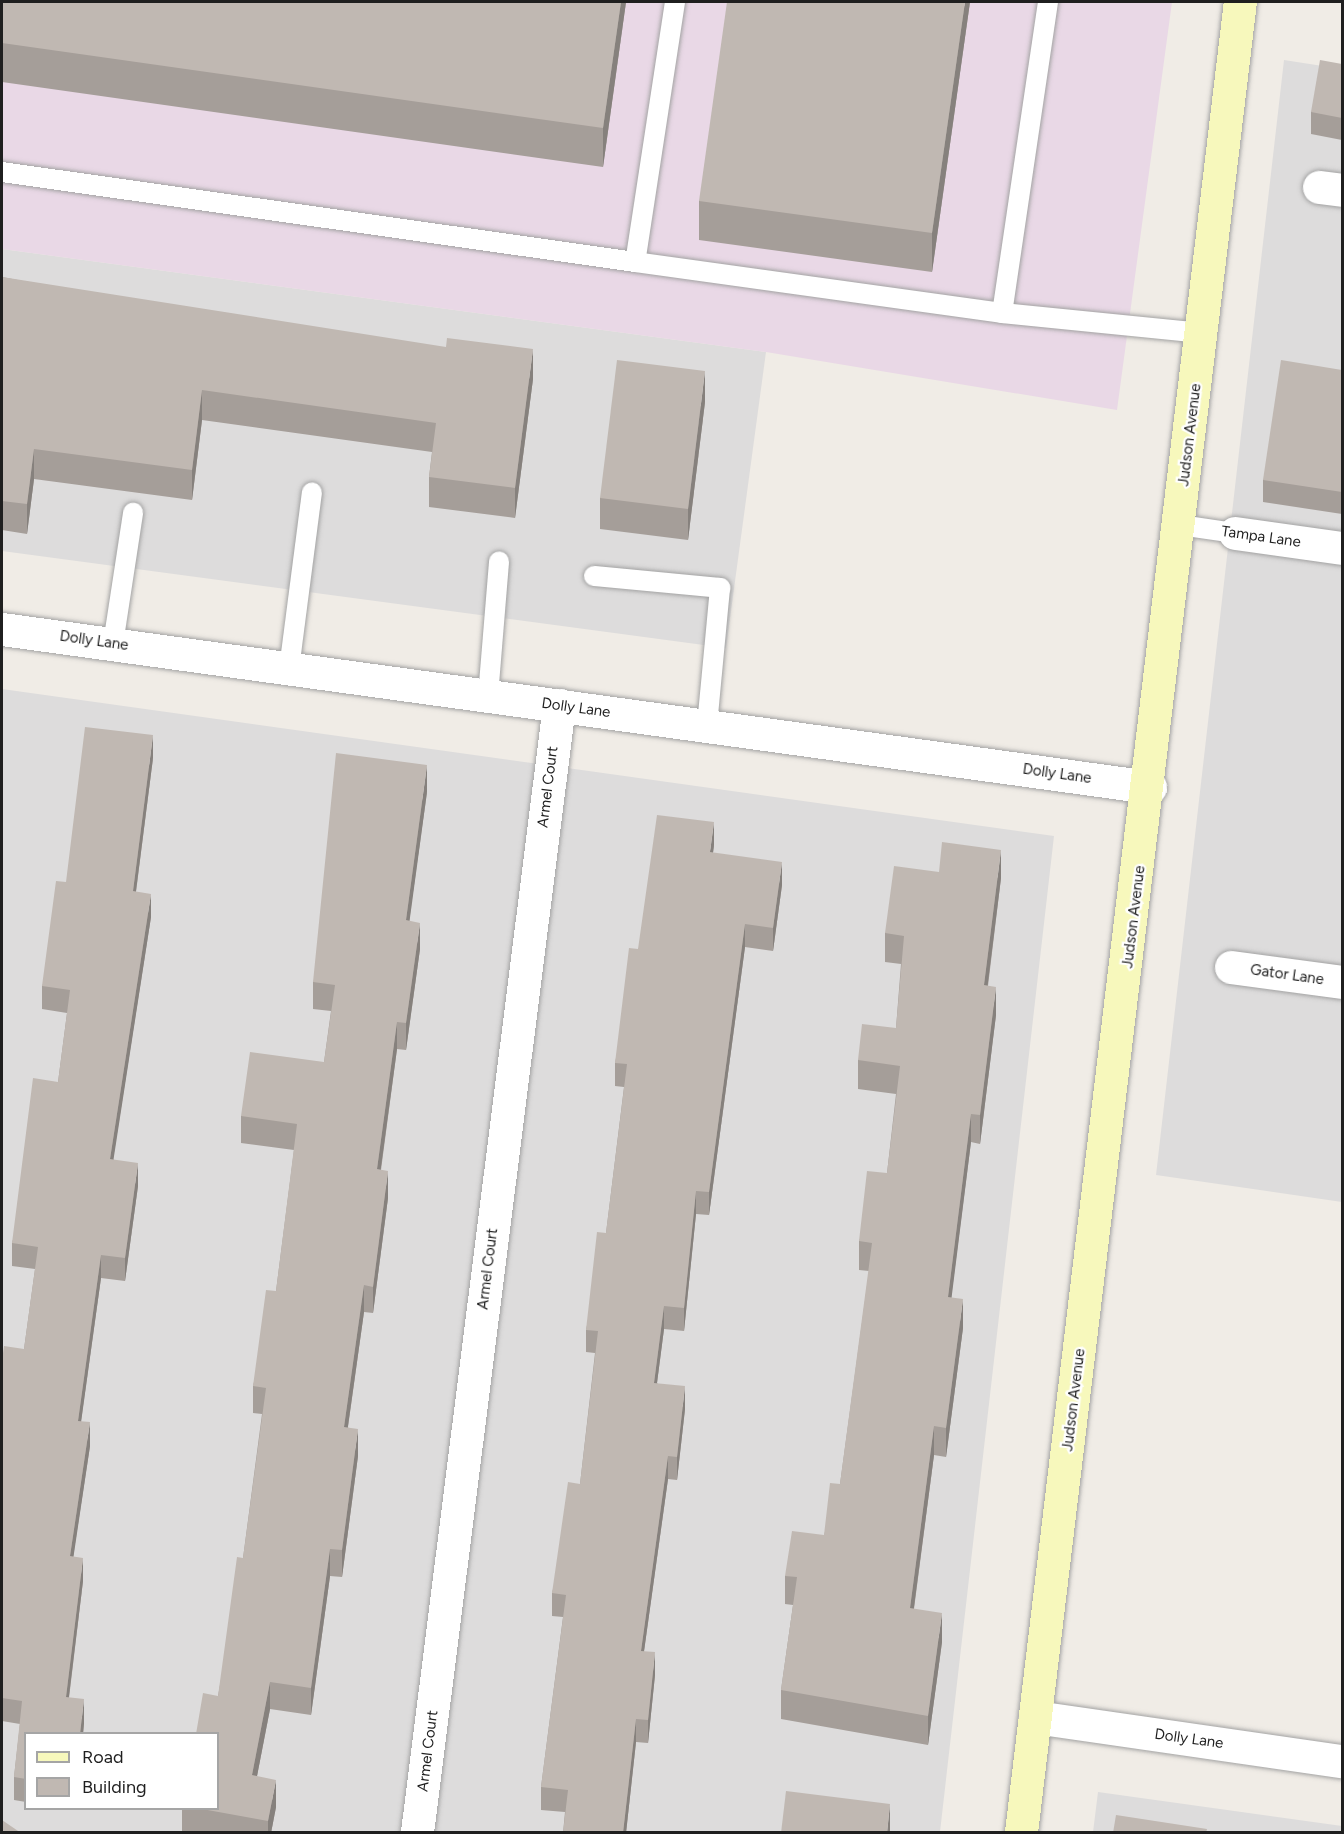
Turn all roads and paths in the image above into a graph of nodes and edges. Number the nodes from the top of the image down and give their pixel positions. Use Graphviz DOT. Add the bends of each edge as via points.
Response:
graph roads {
  1 [pos="675,2"];
  2 [pos="1048,2"];
  3 [pos="1240,2"];
  4 [pos="2,172"];
  5 [pos="635,262"];
  6 [pos="1002,313"];
  7 [pos="1202,333"];
  8 [pos="312,492"];
  9 [pos="133,513"];
  10 [pos="1180,525"];
  11 [pos="1235,533"];
  12 [pos="1342,548"];
  13 [pos="499,561"];
  14 [pos="594,576"];
  15 [pos="2,628"];
  16 [pos="113,644"];
  17 [pos="289,669"];
  18 [pos="488,696"];
  19 [pos="559,705"];
  20 [pos="707,726"];
  21 [pos="1150,787"];
  22 [pos="1231,967"];
  23 [pos="1342,982"];
  24 [pos="1035,1717"];
  25 [pos="1342,1761"];
  26 [pos="417,1833"];
  27 [pos="1021,1833"];
  1 -- 5 [label="lane"];
  2 -- 6 [label="lane"];
  3 -- 7 [label="street, Judson Avenue"];
  4 -- 5 [label="lane"];
  5 -- 6 [label="lane"];
  6 -- 7 [label="lane"];
  7 -- 10 [label="street, Judson Avenue"];
  8 -- 17 [label="lane"];
  9 -- 16 [label="lane"];
  10 -- 11 [label="lane, Tampa Lane"];
  10 -- 21 [label="street, Judson Avenue"];
  11 -- 12 [label="street, Tampa Lane"];
  13 -- 18 [label="lane"];
  14 -- 20 [label="lane" via="720,588"];
  15 -- 16 [label="street, Dolly Lane"];
  16 -- 17 [label="street, Dolly Lane"];
  17 -- 18 [label="street, Dolly Lane"];
  18 -- 19 [label="street, Dolly Lane"];
  19 -- 20 [label="street, Dolly Lane"];
  19 -- 26 [label="street, Armel Court"];
  20 -- 21 [label="street, Dolly Lane"];
  21 -- 24 [label="street, Judson Avenue"];
  22 -- 23 [label="street, Gator Lane"];
  24 -- 25 [label="street, Dolly Lane"];
  24 -- 27 [label="street, Judson Avenue"];
}
